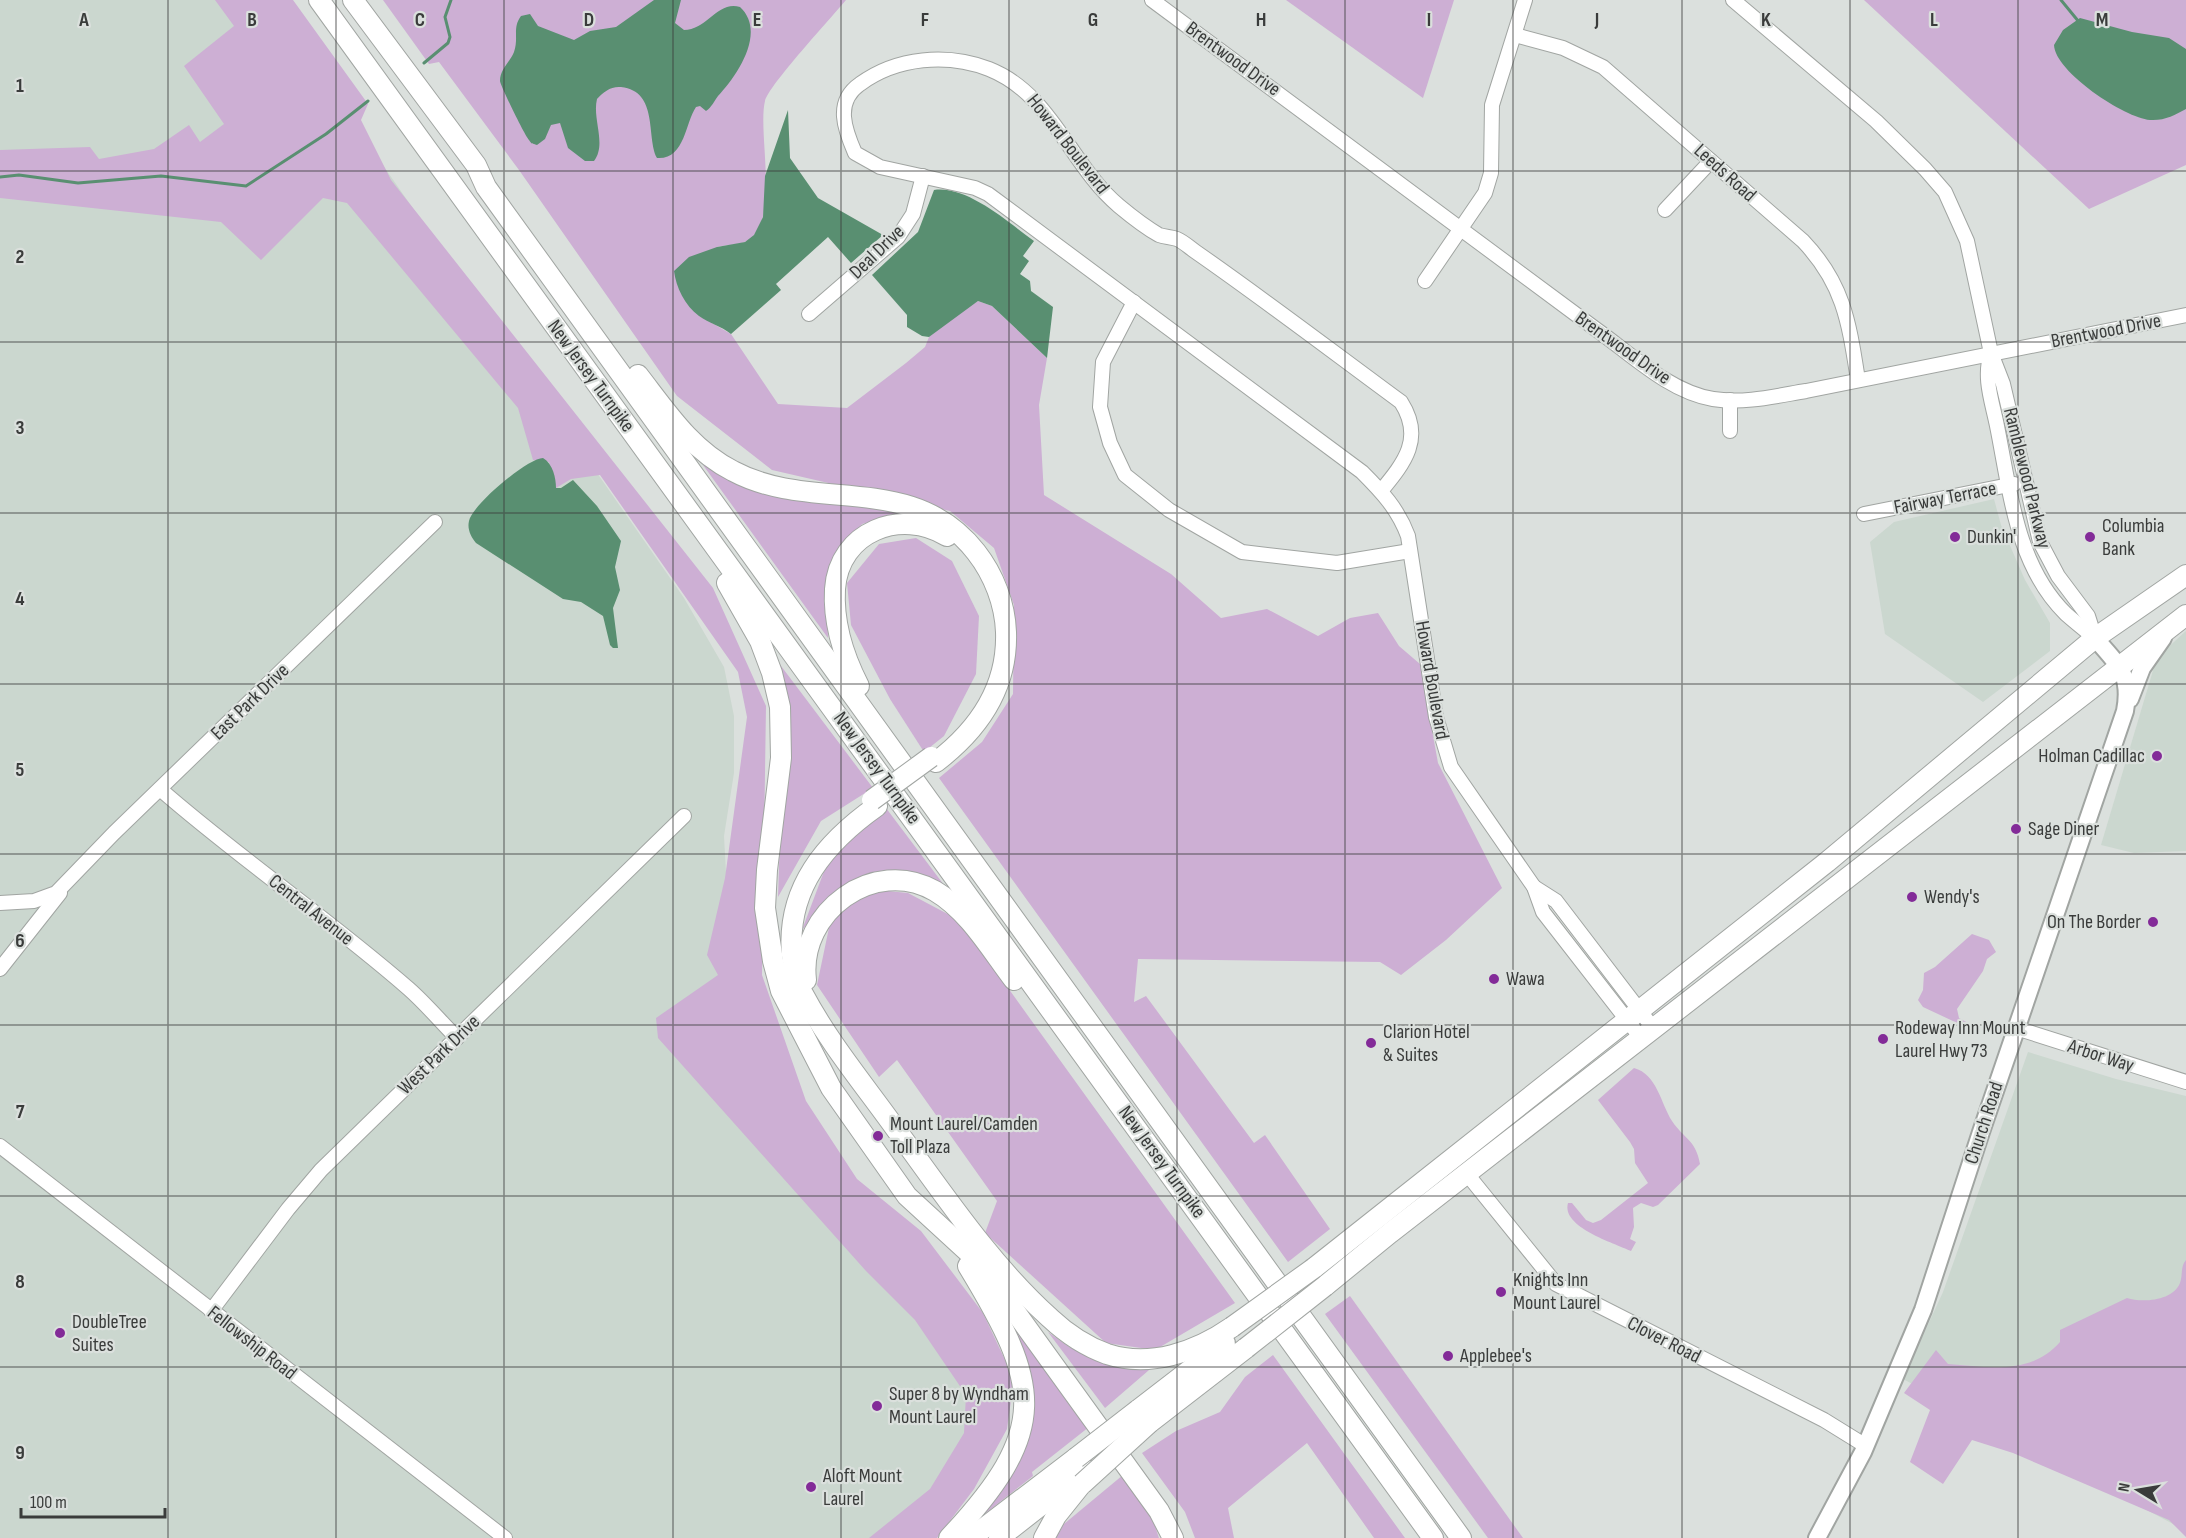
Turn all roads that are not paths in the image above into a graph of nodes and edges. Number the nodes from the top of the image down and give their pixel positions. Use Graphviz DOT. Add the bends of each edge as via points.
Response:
graph roads {
  1 [pos="319,0"];
  2 [pos="353,0"];
  3 [pos="1152,0"];
  4 [pos="1525,0"];
  5 [pos="1733,0"];
  6 [pos="1515,35"];
  7 [pos="1711,161"];
  8 [pos="476,165"];
  9 [pos="923,176"];
  10 [pos="1665,210"];
  11 [pos="1463,230"];
  12 [pos="499,249"];
  13 [pos="1425,281"];
  14 [pos="1134,302"];
  15 [pos="809,314"];
  16 [pos="2186,315"];
  17 [pos="1991,353"];
  18 [pos="1858,380"];
  19 [pos="1730,400"];
  20 [pos="1730,431"];
  21 [pos="2025,481"];
  22 [pos="2007,485"];
  23 [pos="1381,491"];
  24 [pos="1864,514"];
  25 [pos="435,522"];
  26 [pos="1410,551"];
  27 [pos="2186,575"];
  28 [pos="2182,617"];
  29 [pos="2095,638"];
  30 [pos="2119,666"];
  31 [pos="2126,711"];
  32 [pos="933,760"];
  33 [pos="160,789"];
  34 [pos="874,803"];
  35 [pos="684,816"];
  36 [pos="958,839"];
  37 [pos="67,884"];
  38 [pos="0,903"];
  39 [pos="0,969"];
  40 [pos="1635,1017"];
  41 [pos="819,1019"];
  42 [pos="2016,1028"];
  43 [pos="1647,1033"];
  44 [pos="804,1035"];
  45 [pos="457,1038"];
  46 [pos="2186,1083"];
  47 [pos="1120,1105"];
  48 [pos="0,1146"];
  49 [pos="1467,1174"];
  50 [pos="961,1217"];
  51 [pos="943,1228"];
  52 [pos="211,1311"];
  53 [pos="1238,1336"];
  54 [pos="1144,1417"];
  55 [pos="1866,1446"];
  56 [pos="1082,1471"];
  57 [pos="505,1538"];
  58 [pos="950,1538"];
  59 [pos="971,1538"];
  60 [pos="999,1538"];
  61 [pos="1044,1538"];
  62 [pos="1173,1538"];
  63 [pos="1184,1538"];
  64 [pos="1433,1538"];
  65 [pos="1461,1538"];
  66 [pos="1817,1538"];
  1 -- 12 [label="highway, New Jersey Turnpike"];
  2 -- 8 [label="highway, New Jersey Turnpike"];
  3 -- 11 [label="street, Brentwood Drive"];
  4 -- 6 [label="street"];
  5 -- 17 [label="street, Ramblewood Parkway" via="1876,122 1945,192 1967,241"];
  6 -- 7 [label="street, Leeds Road" via="1593,60"];
  6 -- 11 [label="street" via="1492,105 1491,173 1481,201"];
  7 -- 10 [label="street"];
  7 -- 18 [label="street, Leeds Road" via="1822,261 1846,312"];
  8 -- 32 [label="highway" via="684,434 708,456 734,472 764,483 886,499 914,507 953,528 980,557 995,585 1004,616 1006,644 1002,671 994,695 976,725"];
  8 -- 36 [label="highway, New Jersey Turnpike" via="486,187"];
  9 -- 14 [label="street, Howard Boulevard" via="988,194"];
  9 -- 15 [label="street, Deal Drive" via="912,214 898,237"];
  9 -- 23 [label="street, Howard Boulevard" via="880,167 855,153 842,118 853,88 890,68 938,59 964,61 991,70 1028,91 1116,204 1161,236 1178,240 1212,263 1401,402 1410,416 1413,433 1401,467"];
  11 -- 13 [label="street"];
  11 -- 19 [label="street, Brentwood Drive" via="1671,382 1697,395"];
  12 -- 44 [label="highway" via="547,333 737,599 766,657 777,691 782,741 767,870 767,927 781,991"];
  12 -- 47 [label="highway, New Jersey Turnpike"];
  14 -- 23 [label="street, Howard Boulevard" via="1362,472"];
  14 -- 26 [label="street" via="1102,362 1100,407 1110,443 1125,475 1169,510 1242,552 1337,564"];
  16 -- 17 [label="street, Brentwood Drive"];
  17 -- 18 [label="street, Brentwood Drive"];
  17 -- 21 [label="street, Ramblewood Parkway" via="2007,397"];
  17 -- 22 [label="street, Ramblewood Parkway" via="1988,378"];
  18 -- 19 [label="street, Brentwood Drive" via="1763,398"];
  19 -- 20 [label="street"];
  21 -- 22 [label="street, Fairway Terrace"];
  21 -- 29 [label="street, Ramblewood Parkway" via="2040,542 2058,576 2088,616"];
  22 -- 24 [label="street, Fairway Terrace"];
  22 -- 29 [label="street, Ramblewood Parkway" via="2023,543 2038,574 2065,613"];
  23 -- 26 [label="street, Howard Boulevard" via="1400,515"];
  25 -- 33 [label="street, East Park Drive"];
  26 -- 40 [label="street, Howard Boulevard" via="1436,717 1456,778 1534,887 1556,901"];
  27 -- 29 [label="highway"];
  28 -- 30 [label="highway"];
  28 -- 31 [label="main road" via="2148,658"];
  29 -- 30 [label="main road, Church Road"];
  29 -- 40 [label="highway" via="1908,796"];
  30 -- 31 [label="main road, Church Road" via="2128,683"];
  30 -- 43 [label="highway"];
  31 -- 42 [label="main road, Church Road"];
  32 -- 34 [label="highway"];
  32 -- 36 [label="highway" via="983,697 995,658 994,613 981,576 957,544 926,526 892,524 865,535 844,558 835,587 837,624 848,665 861,690 950,817"];
  33 -- 37 [label="street, East Park Drive"];
  33 -- 45 [label="street, Central Avenue" via="384,968"];
  34 -- 41 [label="highway" via="826,850 796,902 792,928 794,967 802,993"];
  34 -- 44 [label="highway" via="817,846 799,871 788,897 783,960"];
  35 -- 45 [label="street, West Park Drive"];
  36 -- 65 [label="highway, New Jersey Turnpike"];
  37 -- 38 [label="street, East Park Drive" via="45,898"];
  37 -- 39 [label="street, East Park Drive"];
  40 -- 43 [label="street, Howard Boulevard"];
  40 -- 53 [label="highway, bridge" via="1272,1300"];
  41 -- 47 [label="highway" via="805,970 810,940 823,916 845,896 864,886 914,883 932,889 957,908 1069,1049"];
  41 -- 50 [label="highway"];
  42 -- 46 [label="street, Arbor Way"];
  42 -- 55 [label="main road, Church Road" via="1923,1310"];
  43 -- 49 [label="highway"];
  44 -- 51 [label="highway" via="831,1088 868,1143 907,1196"];
  45 -- 52 [label="street, West Park Drive" via="321,1170"];
  47 -- 64 [label="highway, New Jersey Turnpike"];
  48 -- 52 [label="street, Fellowship Road"];
  49 -- 53 [label="highway, bridge" via="1325,1286"];
  49 -- 55 [label="street, Clover Road" via="1556,1284 1824,1420"];
  50 -- 53 [label="highway" via="1039,1307 1074,1338 1096,1349 1132,1359 1170,1355"];
  50 -- 63 [label="highway" via="986,1258 1170,1512"];
  51 -- 58 [label="highway" via="1006,1331 1018,1359 1026,1397 1021,1432 1011,1456"];
  51 -- 62 [label="highway" via="980,1263 1159,1511"];
  52 -- 57 [label="street, Fellowship Road"];
  53 -- 54 [label="highway"];
  54 -- 56 [label="highway, bridge"];
  54 -- 56 [label="highway, bridge"];
  55 -- 66 [label="main road, Church Road"];
  56 -- 59 [label="highway"];
  56 -- 60 [label="highway"];
  56 -- 61 [label="highway"];
}
